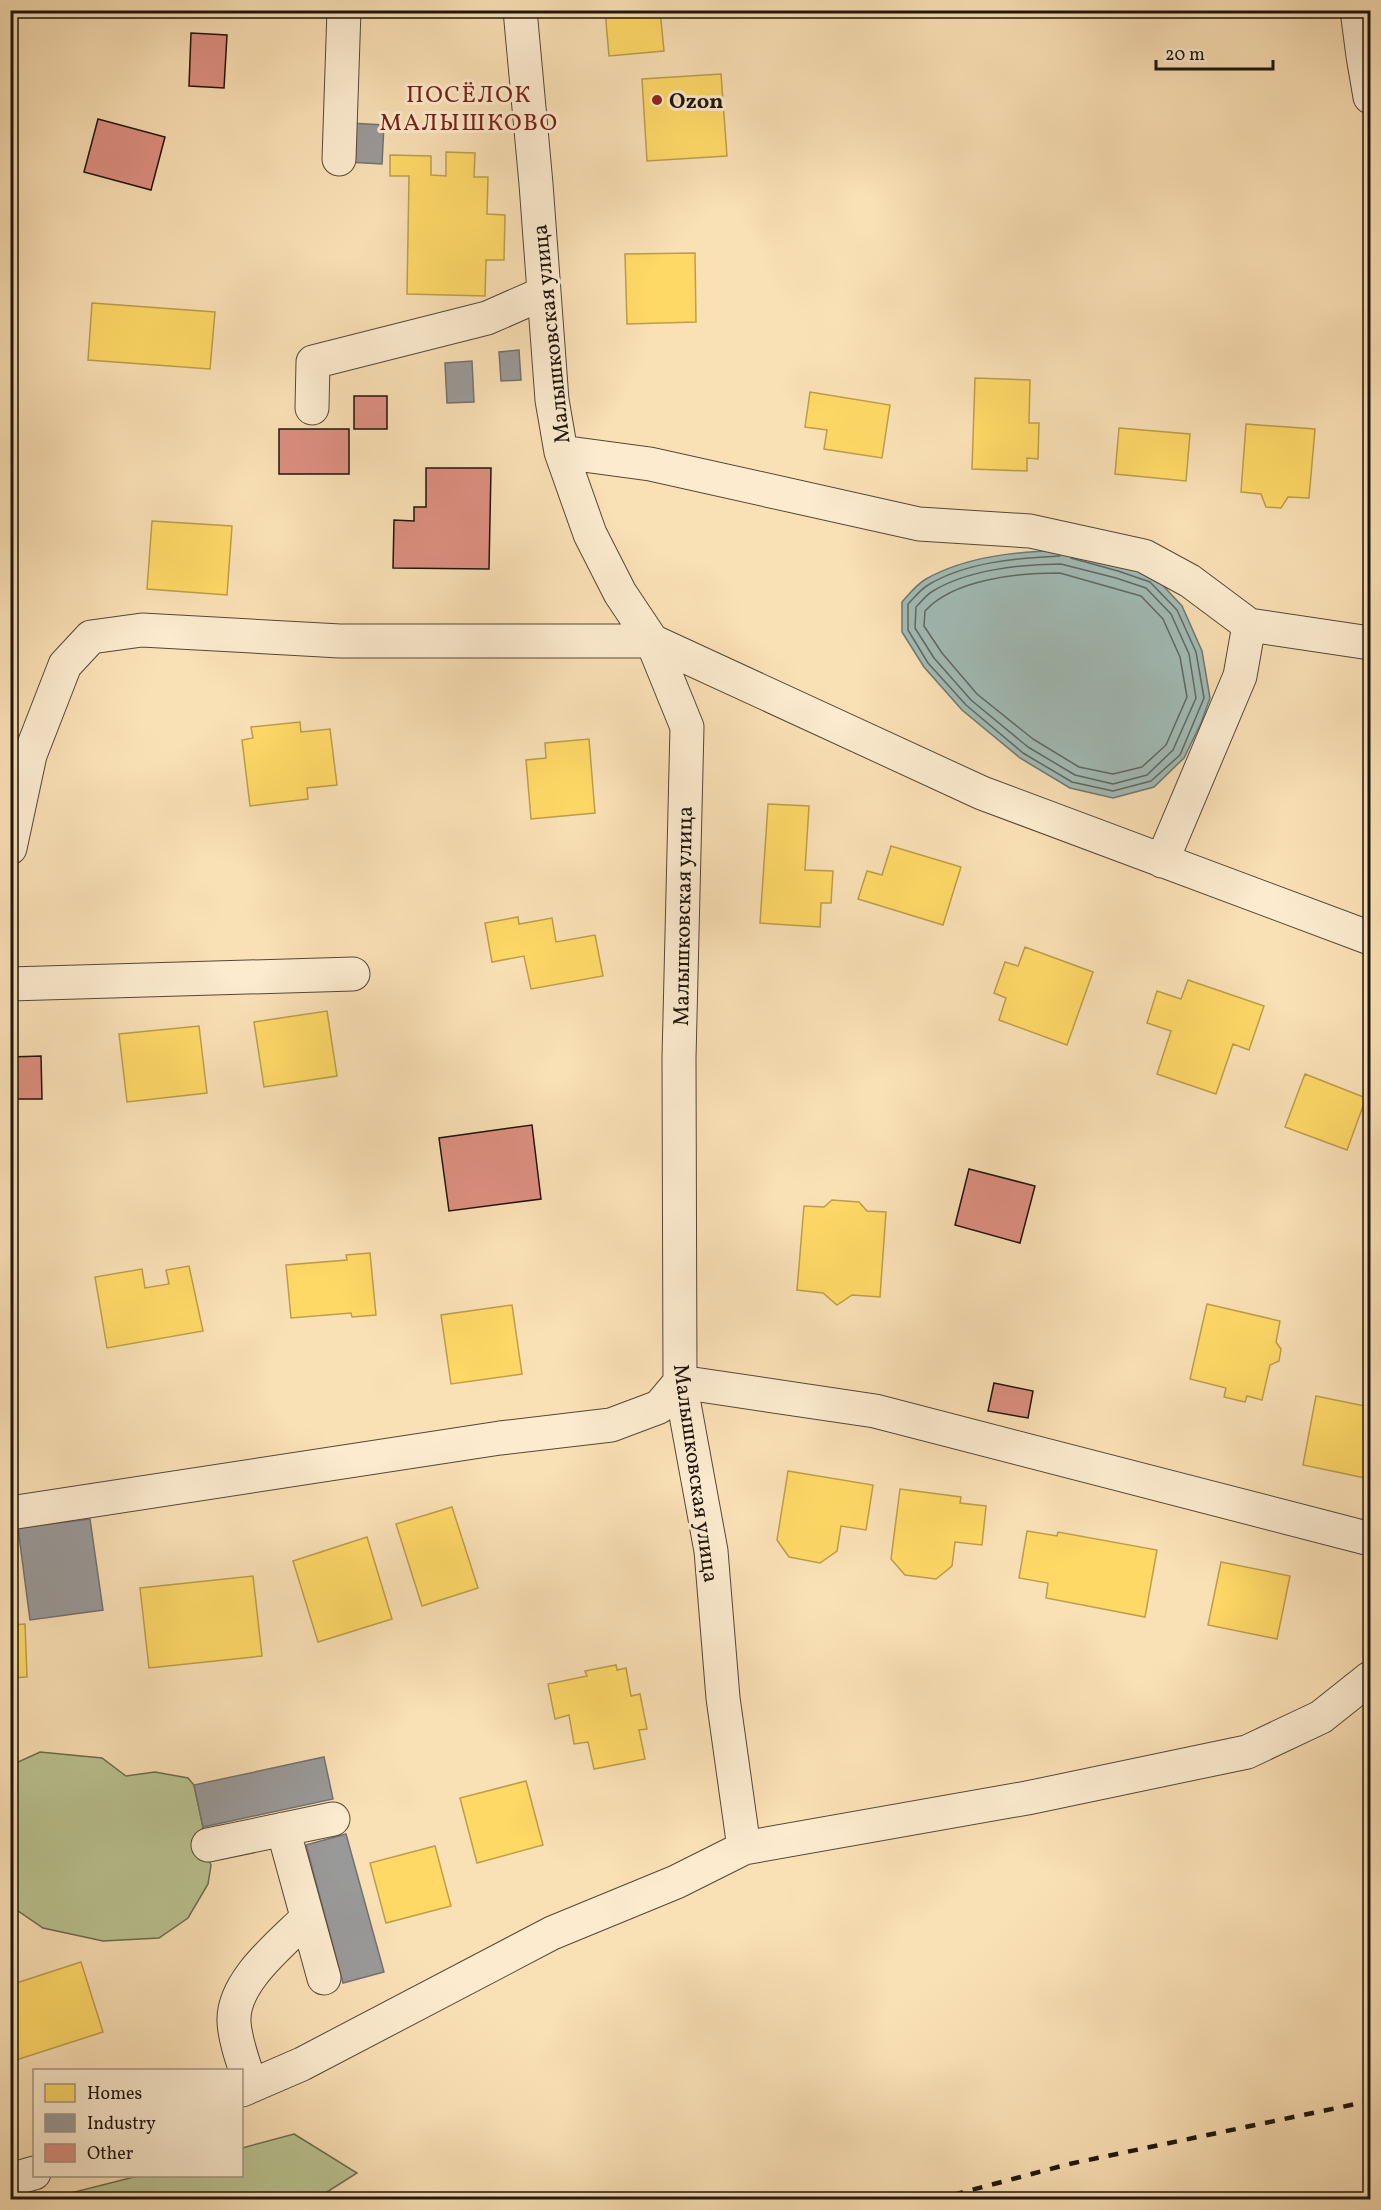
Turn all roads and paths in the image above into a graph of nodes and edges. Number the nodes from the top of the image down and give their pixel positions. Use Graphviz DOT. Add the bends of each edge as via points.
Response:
graph roads {
  1 [pos="344,10"];
  2 [pos="520,10"];
  3 [pos="1357,10"];
  4 [pos="1367,55"];
  5 [pos="1371,97"];
  6 [pos="339,159"];
  7 [pos="544,293"];
  8 [pos="312,408"];
  9 [pos="561,452"];
  10 [pos="1249,625"];
  11 [pos="652,641"];
  12 [pos="1371,643"];
  13 [pos="10,848"];
  14 [pos="1162,861"];
  15 [pos="1371,938"];
  16 [pos="353,974"];
  17 [pos="10,984"];
  18 [pos="680,1382"];
  19 [pos="10,1513"];
  20 [pos="1371,1539"];
  21 [pos="1371,1678"];
  22 [pos="333,1819"];
  23 [pos="283,1829"];
  24 [pos="208,1845"];
  25 [pos="744,1848"];
  26 [pos="307,1918"];
  27 [pos="324,1978"];
  28 [pos="243,2069"];
  29 [pos="243,2071"];
  30 [pos="246,2088"];
  31 [pos="33,2174"];
  32 [pos="10,2180"];
  1 -- 6 [label="street"];
  2 -- 7 [label="street, Малышковская улица"];
  3 -- 4 [label="street"];
  4 -- 5 [label="street"];
  7 -- 8 [label="street" via="487,318 313,362"];
  7 -- 9 [label="street, Малышковская улица" via="552,400"];
  9 -- 10 [label="street" via="650,464 919,524 1030,531 1144,556 1190,581"];
  9 -- 11 [label="street, Малышковская улица" via="590,534 620,593"];
  10 -- 12 [label="street"];
  10 -- 14 [label="street" via="1240,676"];
  11 -- 13 [label="street" via="340,640 142,630 91,637 65,665 30,755"];
  11 -- 14 [label="street" via="982,793"];
  11 -- 18 [label="street, Малышковская улица" via="687,727 679,1058"];
  14 -- 15 [label="street"];
  16 -- 17 [label="street"];
  18 -- 19 [label="street" via="658,1407 611,1425 500,1438"];
  18 -- 20 [label="street" via="875,1411"];
  18 -- 25 [label="street, Малышковская улица" via="711,1551 723,1698"];
  21 -- 25 [label="street" via="1321,1717 1247,1752 1027,1798"];
  22 -- 23 [label="street"];
  23 -- 24 [label="street"];
  23 -- 26 [label="street"];
  25 -- 30 [label="street" via="552,1933 302,2064"];
  26 -- 27 [label="street"];
  26 -- 28 [label="street" via="255,1970 241,1991 234,2021"];
  29 -- 30 [label="street"];
  31 -- 32 [label="street"];
}
